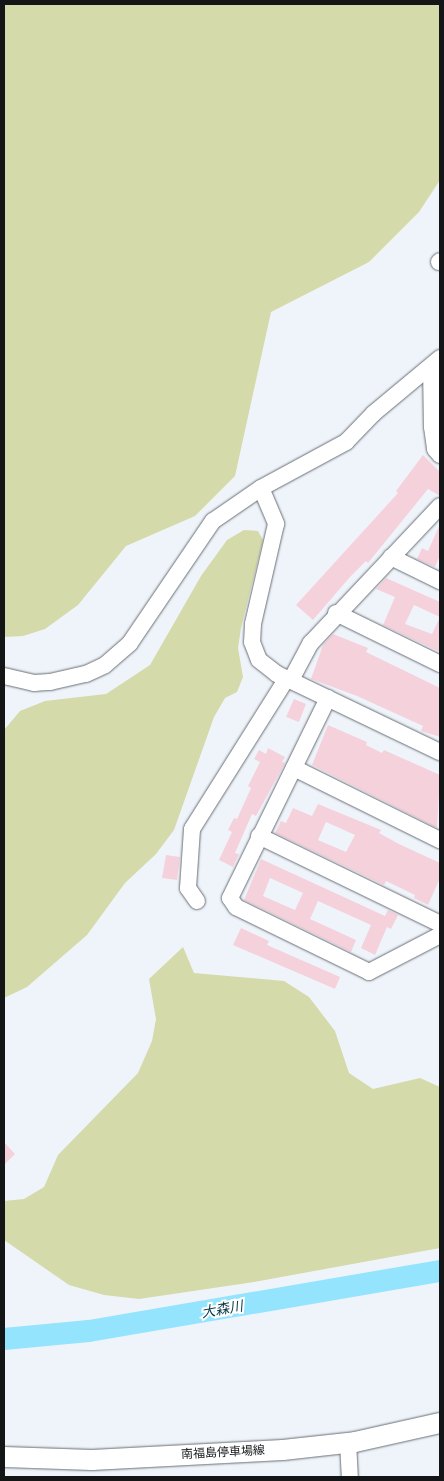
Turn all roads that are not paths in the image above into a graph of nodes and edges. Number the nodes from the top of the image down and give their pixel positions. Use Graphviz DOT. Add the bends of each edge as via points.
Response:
graph roads {
  1 [pos="436,362"];
  2 [pos="440,454"];
  3 [pos="261,488"];
  4 [pos="440,506"];
  5 [pos="391,557"];
  6 [pos="440,581"];
  7 [pos="336,613"];
  8 [pos="440,664"];
  9 [pos="4,676"];
  10 [pos="292,678"];
  11 [pos="328,698"];
  12 [pos="440,752"];
  13 [pos="294,768"];
  14 [pos="259,836"];
  15 [pos="440,840"];
  16 [pos="196,901"];
  17 [pos="440,924"];
  18 [pos="440,935"];
  19 [pos="440,1423"];
  20 [pos="348,1442"];
  21 [pos="4,1458"];
  22 [pos="350,1477"];
  1 -- 2 [label="street" via="432,427 435,449"];
  1 -- 3 [label="street" via="374,413 346,442"];
  3 -- 9 [label="street" via="213,521 130,643 106,665 86,674 50,682 26,682"];
  3 -- 10 [label="street" via="276,524 253,624 252,642 267,668"];
  4 -- 5 [label="street"];
  5 -- 6 [label="street"];
  5 -- 7 [label="street"];
  7 -- 8 [label="street"];
  7 -- 10 [label="street" via="310,643"];
  10 -- 11 [label="street"];
  10 -- 16 [label="street" via="284,683 192,829 188,888"];
  11 -- 12 [label="street"];
  11 -- 13 [label="street"];
  13 -- 14 [label="street"];
  13 -- 15 [label="street"];
  14 -- 17 [label="street"];
  14 -- 18 [label="street" via="230,898 236,907 369,972"];
  19 -- 20 [label="main road, 南福島停車場線"];
  20 -- 21 [label="main road, 南福島停車場線" via="283,1450 92,1460"];
  20 -- 22 [label="street"];
}
